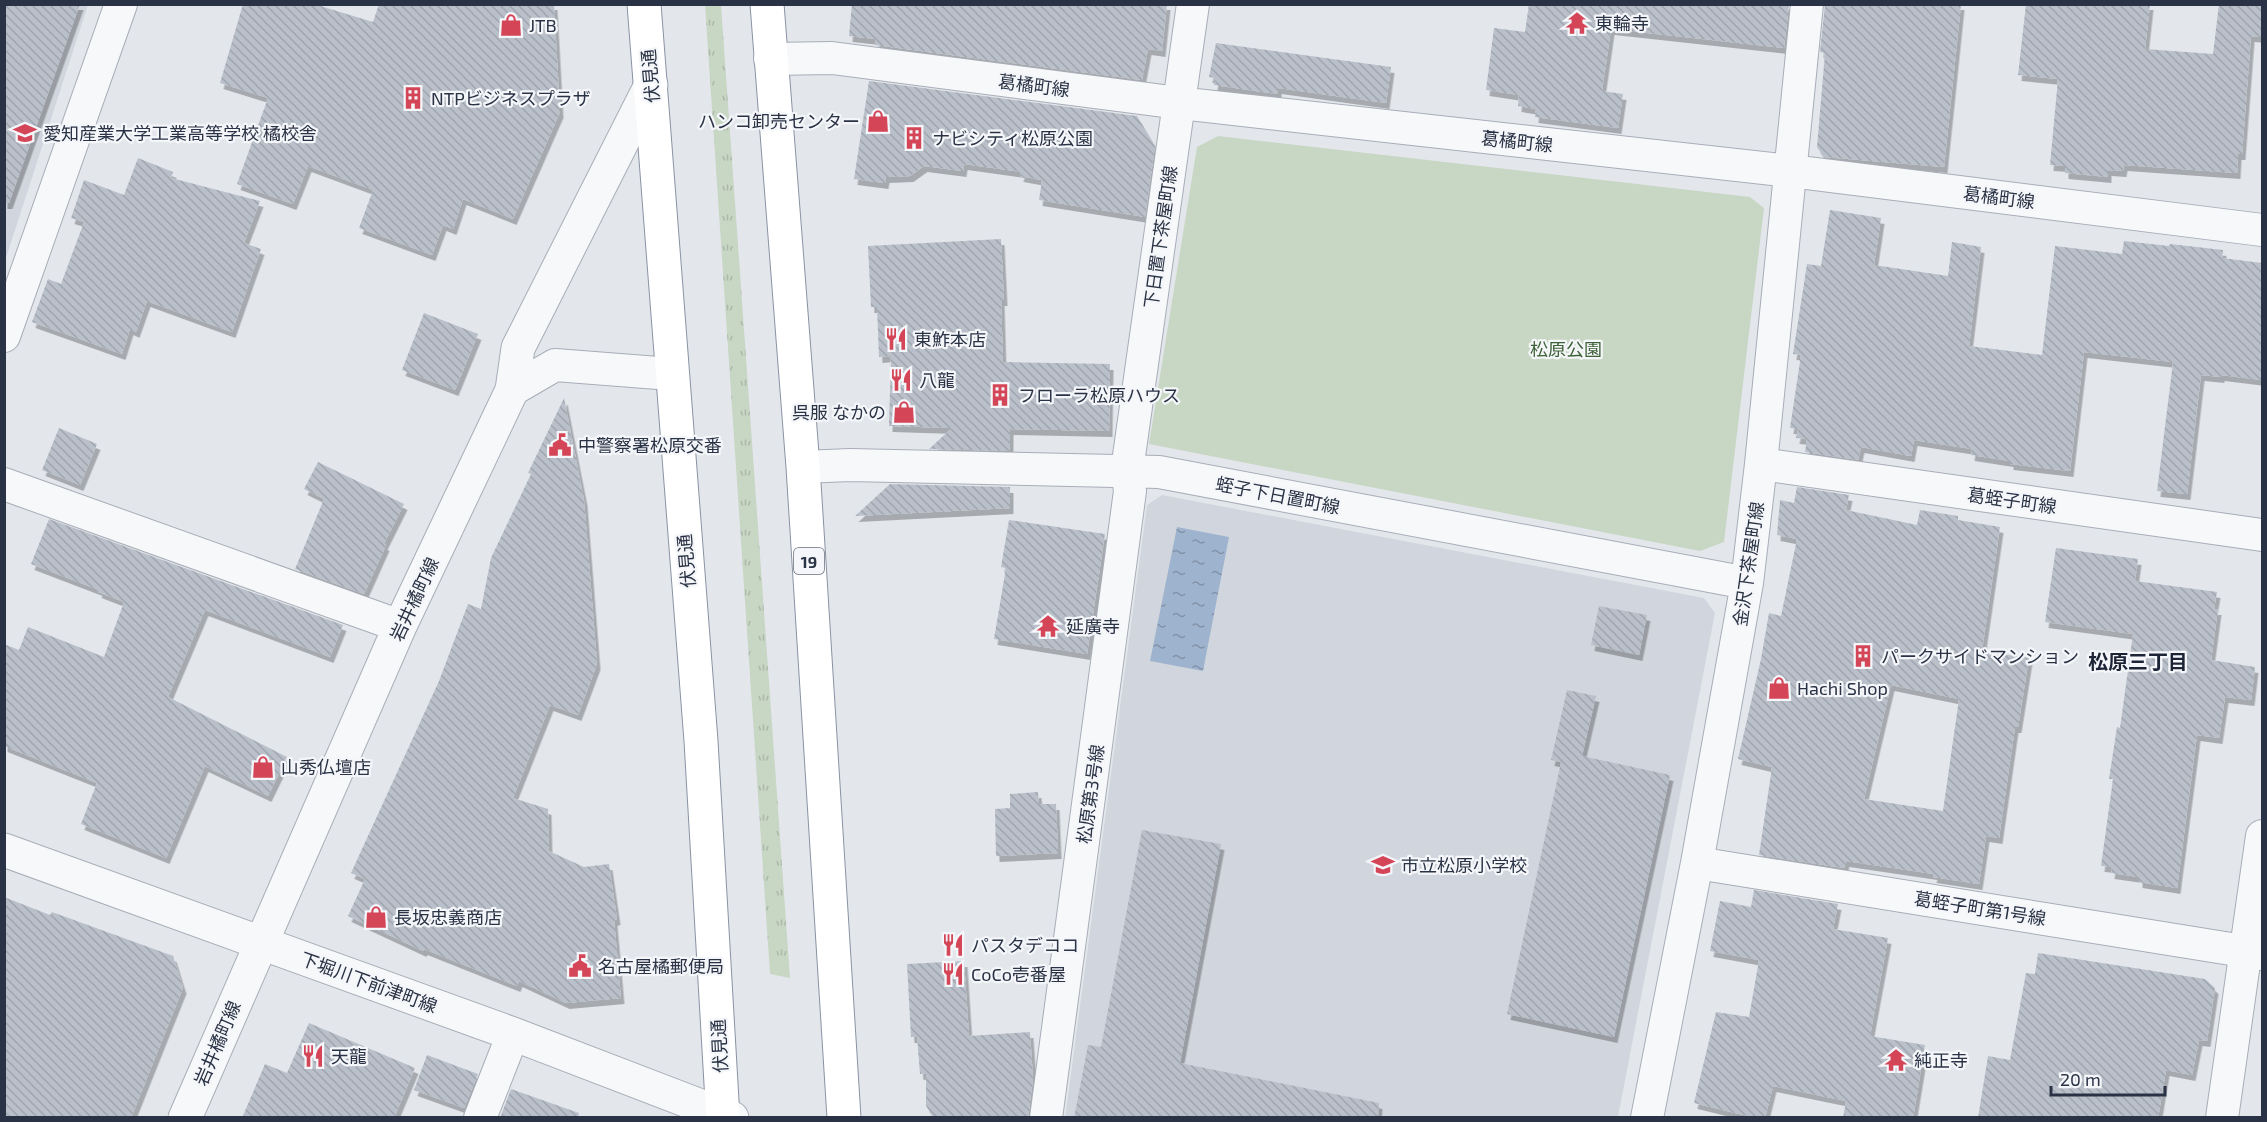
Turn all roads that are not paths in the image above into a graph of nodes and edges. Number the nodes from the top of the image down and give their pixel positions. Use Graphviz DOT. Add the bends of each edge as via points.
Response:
graph roads {
  1 [pos="121,4"];
  2 [pos="644,4"];
  3 [pos="767,4"];
  4 [pos="1192,4"];
  5 [pos="1807,4"];
  6 [pos="770,59"];
  7 [pos="651,86"];
  8 [pos="1179,104"];
  9 [pos="1791,171"];
  10 [pos="2262,230"];
  11 [pos="4,336"];
  12 [pos="671,374"];
  13 [pos="512,390"];
  14 [pos="1761,464"];
  15 [pos="803,467"];
  16 [pos="1127,470"];
  17 [pos="4,484"];
  18 [pos="2262,536"];
  19 [pos="1747,583"];
  20 [pos="400,626"];
  21 [pos="2262,836"];
  22 [pos="4,850"];
  23 [pos="1697,863"];
  24 [pos="260,943"];
  25 [pos="2255,953"];
  26 [pos="513,1035"];
  27 [pos="726,1117"];
  28 [pos="185,1118"];
  29 [pos="480,1118"];
  30 [pos="844,1118"];
  31 [pos="1046,1118"];
  32 [pos="1647,1118"];
  33 [pos="2223,1118"];
  1 -- 11 [label="street"];
  2 -- 7 [label="highway, 伏見通"];
  3 -- 6 [label="highway, 19"];
  4 -- 8 [label="street, 下日置下茶屋町線"];
  5 -- 9 [label="street, 金沢下茶屋町線"];
  6 -- 8 [label="street, 葛橘町線" via="832,58"];
  6 -- 15 [label="highway, 19"];
  7 -- 12 [label="highway, 伏見通"];
  7 -- 13 [label="street, 岩井橘町線" via="518,348"];
  8 -- 9 [label="street, 葛橘町線"];
  8 -- 16 [label="street, 下日置下茶屋町線"];
  9 -- 10 [label="street, 葛橘町線"];
  9 -- 14 [label="street, 金沢下茶屋町線"];
  12 -- 13 [label="street" via="555,365"];
  12 -- 27 [label="highway, 伏見通"];
  13 -- 20 [label="street, 岩井橘町線"];
  14 -- 18 [label="street, 葛蛭子町線"];
  14 -- 19 [label="street, 金沢下茶屋町線"];
  15 -- 16 [label="street, 蛭子下日置町線"];
  15 -- 30 [label="highway, 19"];
  16 -- 19 [label="street, 蛭子下日置町線" via="1159,472"];
  16 -- 31 [label="street, 松原第3号線" via="1129,502"];
  17 -- 20 [label="street"];
  19 -- 23 [label="street, 金沢下茶屋町線"];
  20 -- 24 [label="street, 岩井橘町線"];
  21 -- 25 [label="street"];
  22 -- 24 [label="street, 下堀川下前津町線"];
  23 -- 25 [label="street, 葛蛭子町第1号線"];
  23 -- 32 [label="street, 金沢下茶屋町線"];
  24 -- 26 [label="street, 下堀川下前津町線"];
  24 -- 28 [label="street, 岩井橘町線"];
  25 -- 33 [label="street"];
  26 -- 27 [label="street, 下堀川下前津町線"];
  26 -- 29 [label="street"];
}
